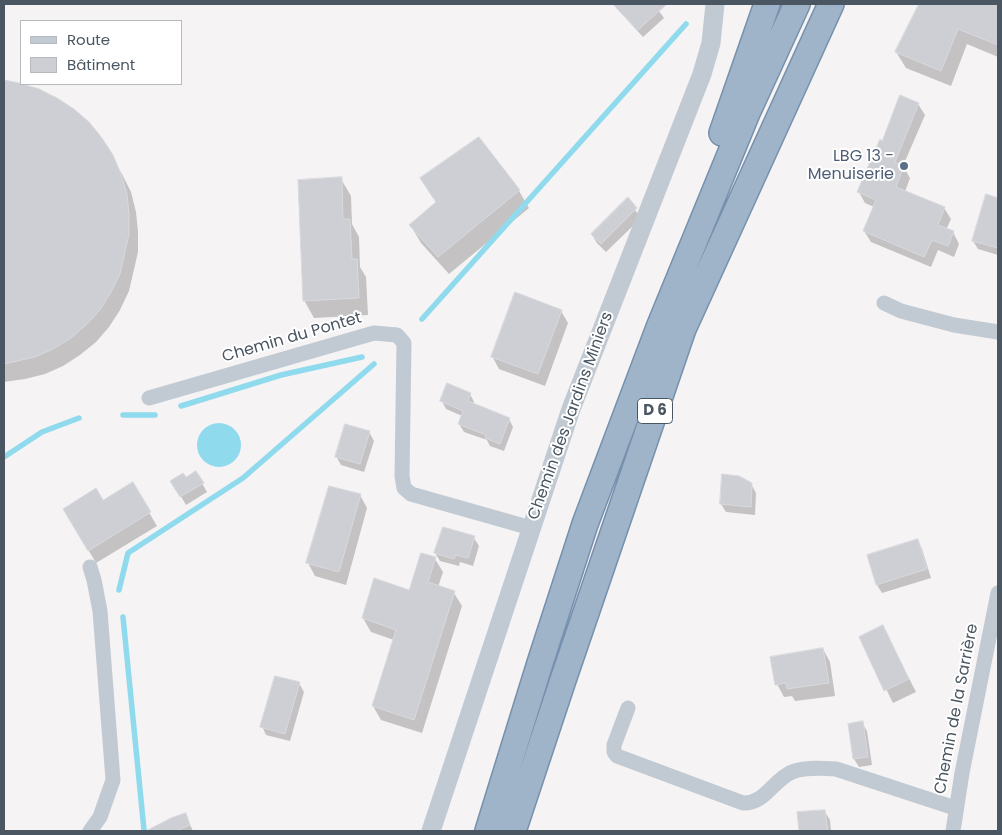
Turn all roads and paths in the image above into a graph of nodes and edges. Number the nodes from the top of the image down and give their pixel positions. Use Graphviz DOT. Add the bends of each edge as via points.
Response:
graph roads {
  1 [pos="715,4"];
  2 [pos="767,4"];
  3 [pos="797,4"];
  4 [pos="831,4"];
  5 [pos="838,4"];
  6 [pos="776,122"];
  7 [pos="884,304"];
  8 [pos="998,332"];
  9 [pos="149,398"];
  10 [pos="531,528"];
  11 [pos="90,567"];
  12 [pos="998,593"];
  13 [pos="628,708"];
  14 [pos="504,785"];
  15 [pos="955,808"];
  16 [pos="90,831"];
  17 [pos="431,831"];
  18 [pos="488,831"];
  19 [pos="513,831"];
  20 [pos="953,831"];
  1 -- 10 [label="street, Chemin des Jardins Miniers" via="711,43 702,74 574,400"];
  2 -- 14 [label="highway" via="720,137 583,494 539,624"];
  3 -- 14 [label="highway, D 6" via="747,113 660,326 585,524"];
  4 -- 6 [label="highway, D 6"];
  5 -- 6 [label="highway"];
  6 -- 19 [label="highway, D 6" via="683,330"];
  7 -- 8 [label="street" via="954,325"];
  9 -- 10 [label="street, Chemin du Pontet" via="374,333 397,335 404,343 404,488 411,494"];
  10 -- 17 [label="street, Chemin des Jardins Miniers"];
  11 -- 16 [label="street" via="100,611 112,780 100,817"];
  12 -- 15 [label="street, Chemin de la Sarrière"];
  13 -- 15 [label="street" via="614,745 617,756 743,803 757,801 791,772 826,768"];
  14 -- 18 [label="highway, D 6"];
  15 -- 20 [label="street, Chemin de la Sarrière"];
}
